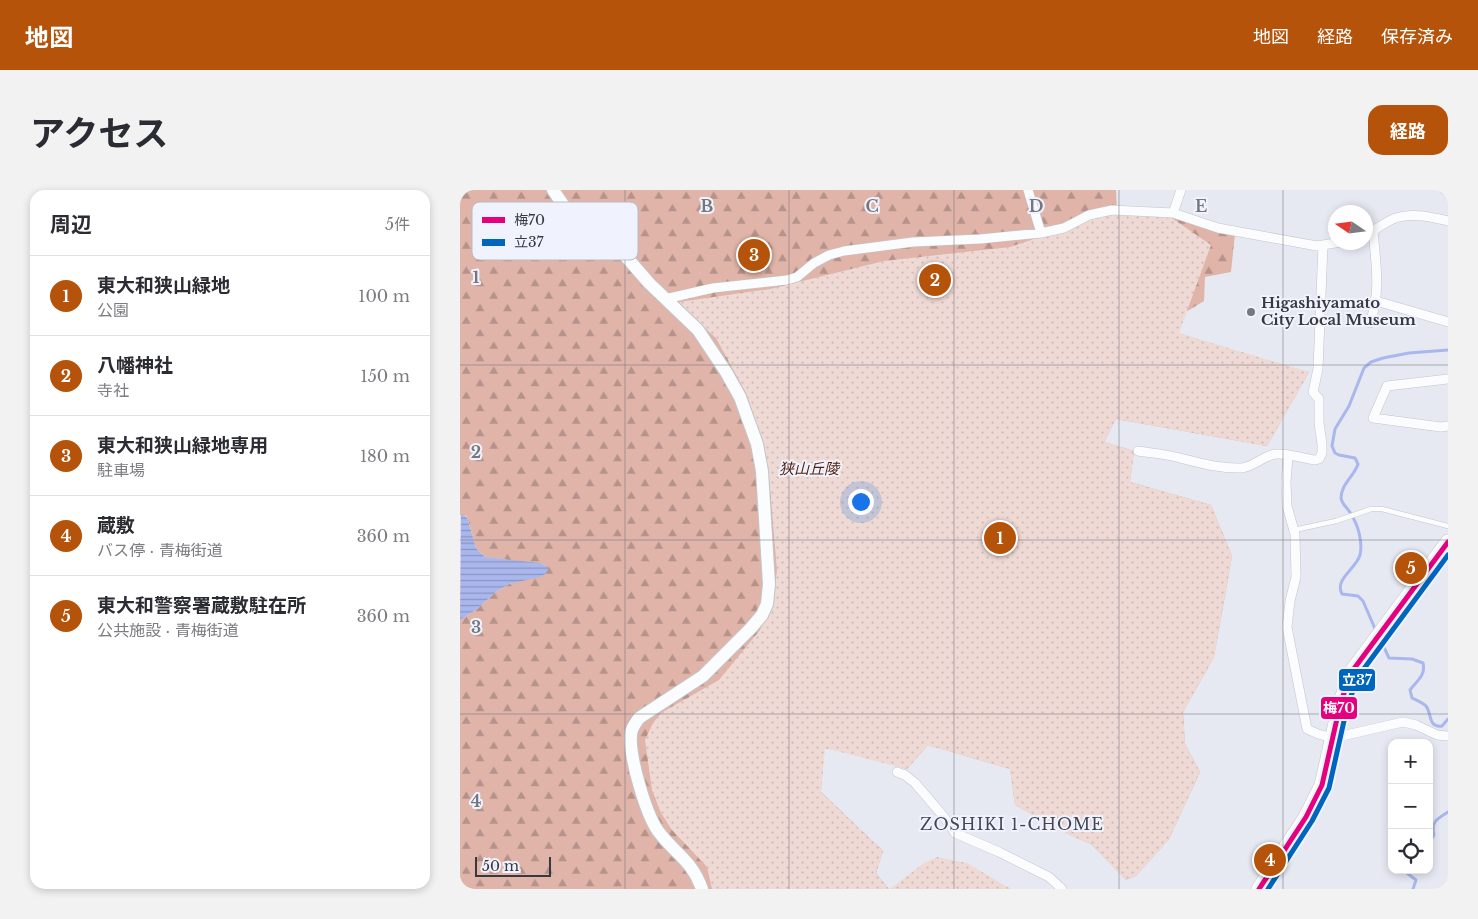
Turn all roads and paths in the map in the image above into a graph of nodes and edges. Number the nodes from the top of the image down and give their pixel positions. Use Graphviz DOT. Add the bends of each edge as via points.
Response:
graph roads {
  1 [pos="553,190"];
  2 [pos="1028,190"];
  3 [pos="1181,190"];
  4 [pos="561,202"];
  5 [pos="1173,213"];
  6 [pos="1448,221"];
  7 [pos="1373,231"];
  8 [pos="1041,233"];
  9 [pos="1328,244"];
  10 [pos="1323,245"];
  11 [pos="1371,250"];
  12 [pos="629,260"];
  13 [pos="665,299"];
  14 [pos="1376,302"];
  15 [pos="1448,322"];
  16 [pos="1370,323"];
  17 [pos="1448,379"];
  18 [pos="1448,426"];
  19 [pos="1138,451"];
  20 [pos="1288,456"];
  21 [pos="1448,526"];
  22 [pos="1294,530"];
  23 [pos="1448,542"];
  24 [pos="1448,736"];
  25 [pos="1333,738"];
  26 [pos="897,772"];
  27 [pos="702,889"];
  28 [pos="1062,889"];
  29 [pos="1259,889"];
  1 -- 4 [label="street"];
  2 -- 8 [label="street"];
  3 -- 5 [label="street"];
  5 -- 8 [label="street" via="1112,210"];
  5 -- 10 [label="street" via="1218,228"];
  6 -- 7 [label="street" via="1425,215 1407,216"];
  8 -- 13 [label="street" via="913,242 844,251 829,255 797,277 787,280 713,288"];
  9 -- 10 [label="street"];
  10 -- 20 [label="street" via="1318,369 1313,392 1319,399 1322,453 1315,460"];
  11 -- 14 [label="street"];
  12 -- 13 [label="street"];
  13 -- 27 [label="street" via="698,330 740,397 757,444 766,527 769,584 762,616 703,676 639,718 632,728 632,750 650,818 664,839 685,858"];
  14 -- 15 [label="street"];
  14 -- 16 [label="street"];
  17 -- 18 [label="street" via="1387,386 1373,418"];
  19 -- 20 [label="street" via="1241,468 1276,453"];
  20 -- 22 [label="street" via="1287,506"];
  21 -- 22 [label="lane" via="1371,509"];
  22 -- 25 [label="street" via="1296,577 1287,627 1290,645 1307,729"];
  23 -- 25 [label="main road" via="1350,676"];
  24 -- 25 [label="street" via="1402,722"];
  25 -- 29 [label="main road" via="1315,800"];
  26 -- 28 [label="street" via="915,783 955,833 1049,877"];
}
